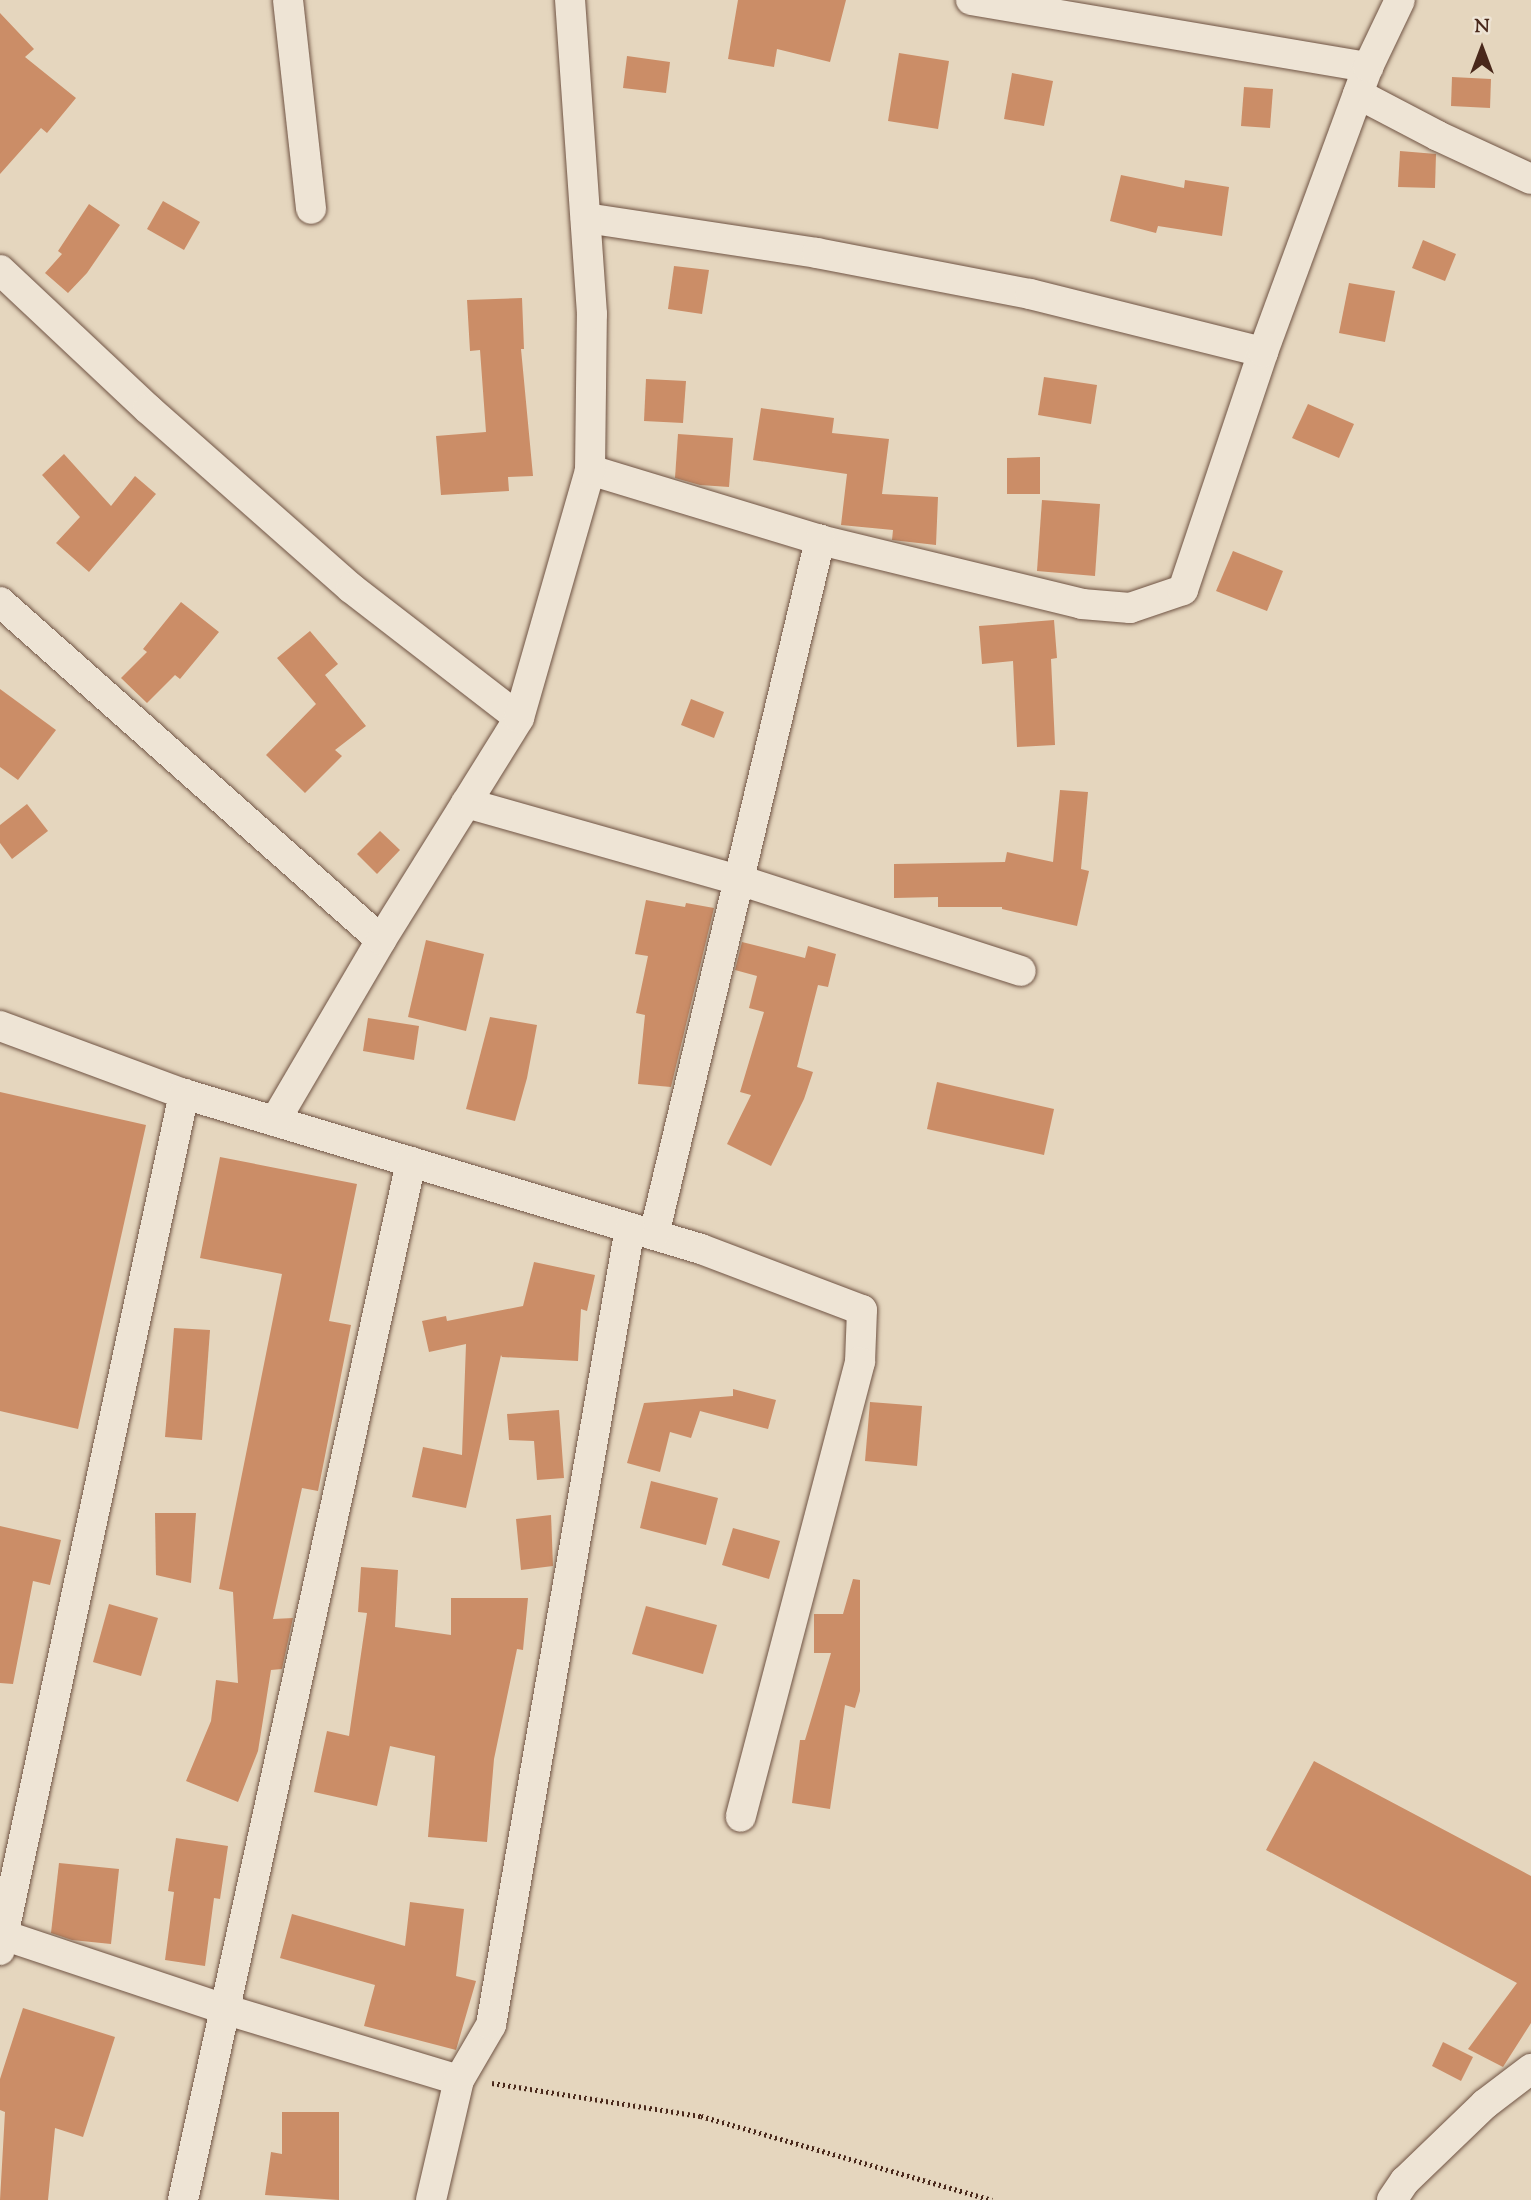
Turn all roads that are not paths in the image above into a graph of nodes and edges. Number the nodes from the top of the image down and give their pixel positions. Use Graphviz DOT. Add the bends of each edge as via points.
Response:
graph roads {
  1 [pos="288,0"];
  2 [pos="570,0"];
  3 [pos="971,0"];
  4 [pos="1400,0"];
  5 [pos="1363,80"];
  6 [pos="1531,179"];
  7 [pos="311,209"];
  8 [pos="586,218"];
  9 [pos="0,270"];
  10 [pos="1263,352"];
  11 [pos="590,470"];
  12 [pos="820,540"];
  13 [pos="0,602"];
  14 [pos="519,718"];
  15 [pos="467,803"];
  16 [pos="739,880"];
  17 [pos="381,940"];
  18 [pos="1021,971"];
  19 [pos="0,1026"];
  20 [pos="184,1094"];
  21 [pos="275,1121"];
  22 [pos="411,1162"];
  23 [pos="642,1231"];
  24 [pos="741,1817"];
  25 [pos="1,1940"];
  26 [pos="227,2010"];
  27 [pos="1531,2069"];
  28 [pos="459,2080"];
  29 [pos="183,2200"];
  30 [pos="431,2200"];
  31 [pos="1392,2200"];
  1 -- 7 [label="street"];
  2 -- 8 [label="street"];
  3 -- 5 [label="street"];
  4 -- 5 [label="street"];
  5 -- 6 [label="street" via="1438,136"];
  5 -- 10 [label="street"];
  8 -- 10 [label="street" via="817,253 1030,295"];
  8 -- 11 [label="street" via="592,314"];
  9 -- 14 [label="street" via="148,409 351,588"];
  10 -- 12 [label="street" via="1184,590 1130,608 1082,604"];
  11 -- 12 [label="street"];
  11 -- 14 [label="street"];
  12 -- 16 [label="street"];
  13 -- 17 [label="street"];
  14 -- 15 [label="street"];
  15 -- 16 [label="street"];
  15 -- 17 [label="street"];
  16 -- 18 [label="street"];
  16 -- 23 [label="street"];
  17 -- 21 [label="street"];
  19 -- 20 [label="street"];
  20 -- 21 [label="street"];
  20 -- 25 [label="street"];
  21 -- 22 [label="street"];
  22 -- 23 [label="street"];
  22 -- 26 [label="street"];
  23 -- 24 [label="street" via="862,1310 860,1362"];
  23 -- 28 [label="street" via="500,1956 491,2025"];
  25 -- 26 [label="street"];
  26 -- 28 [label="street"];
  26 -- 29 [label="street"];
  27 -- 31 [label="street" via="1486,2104 1405,2181"];
  28 -- 30 [label="street"];
}
